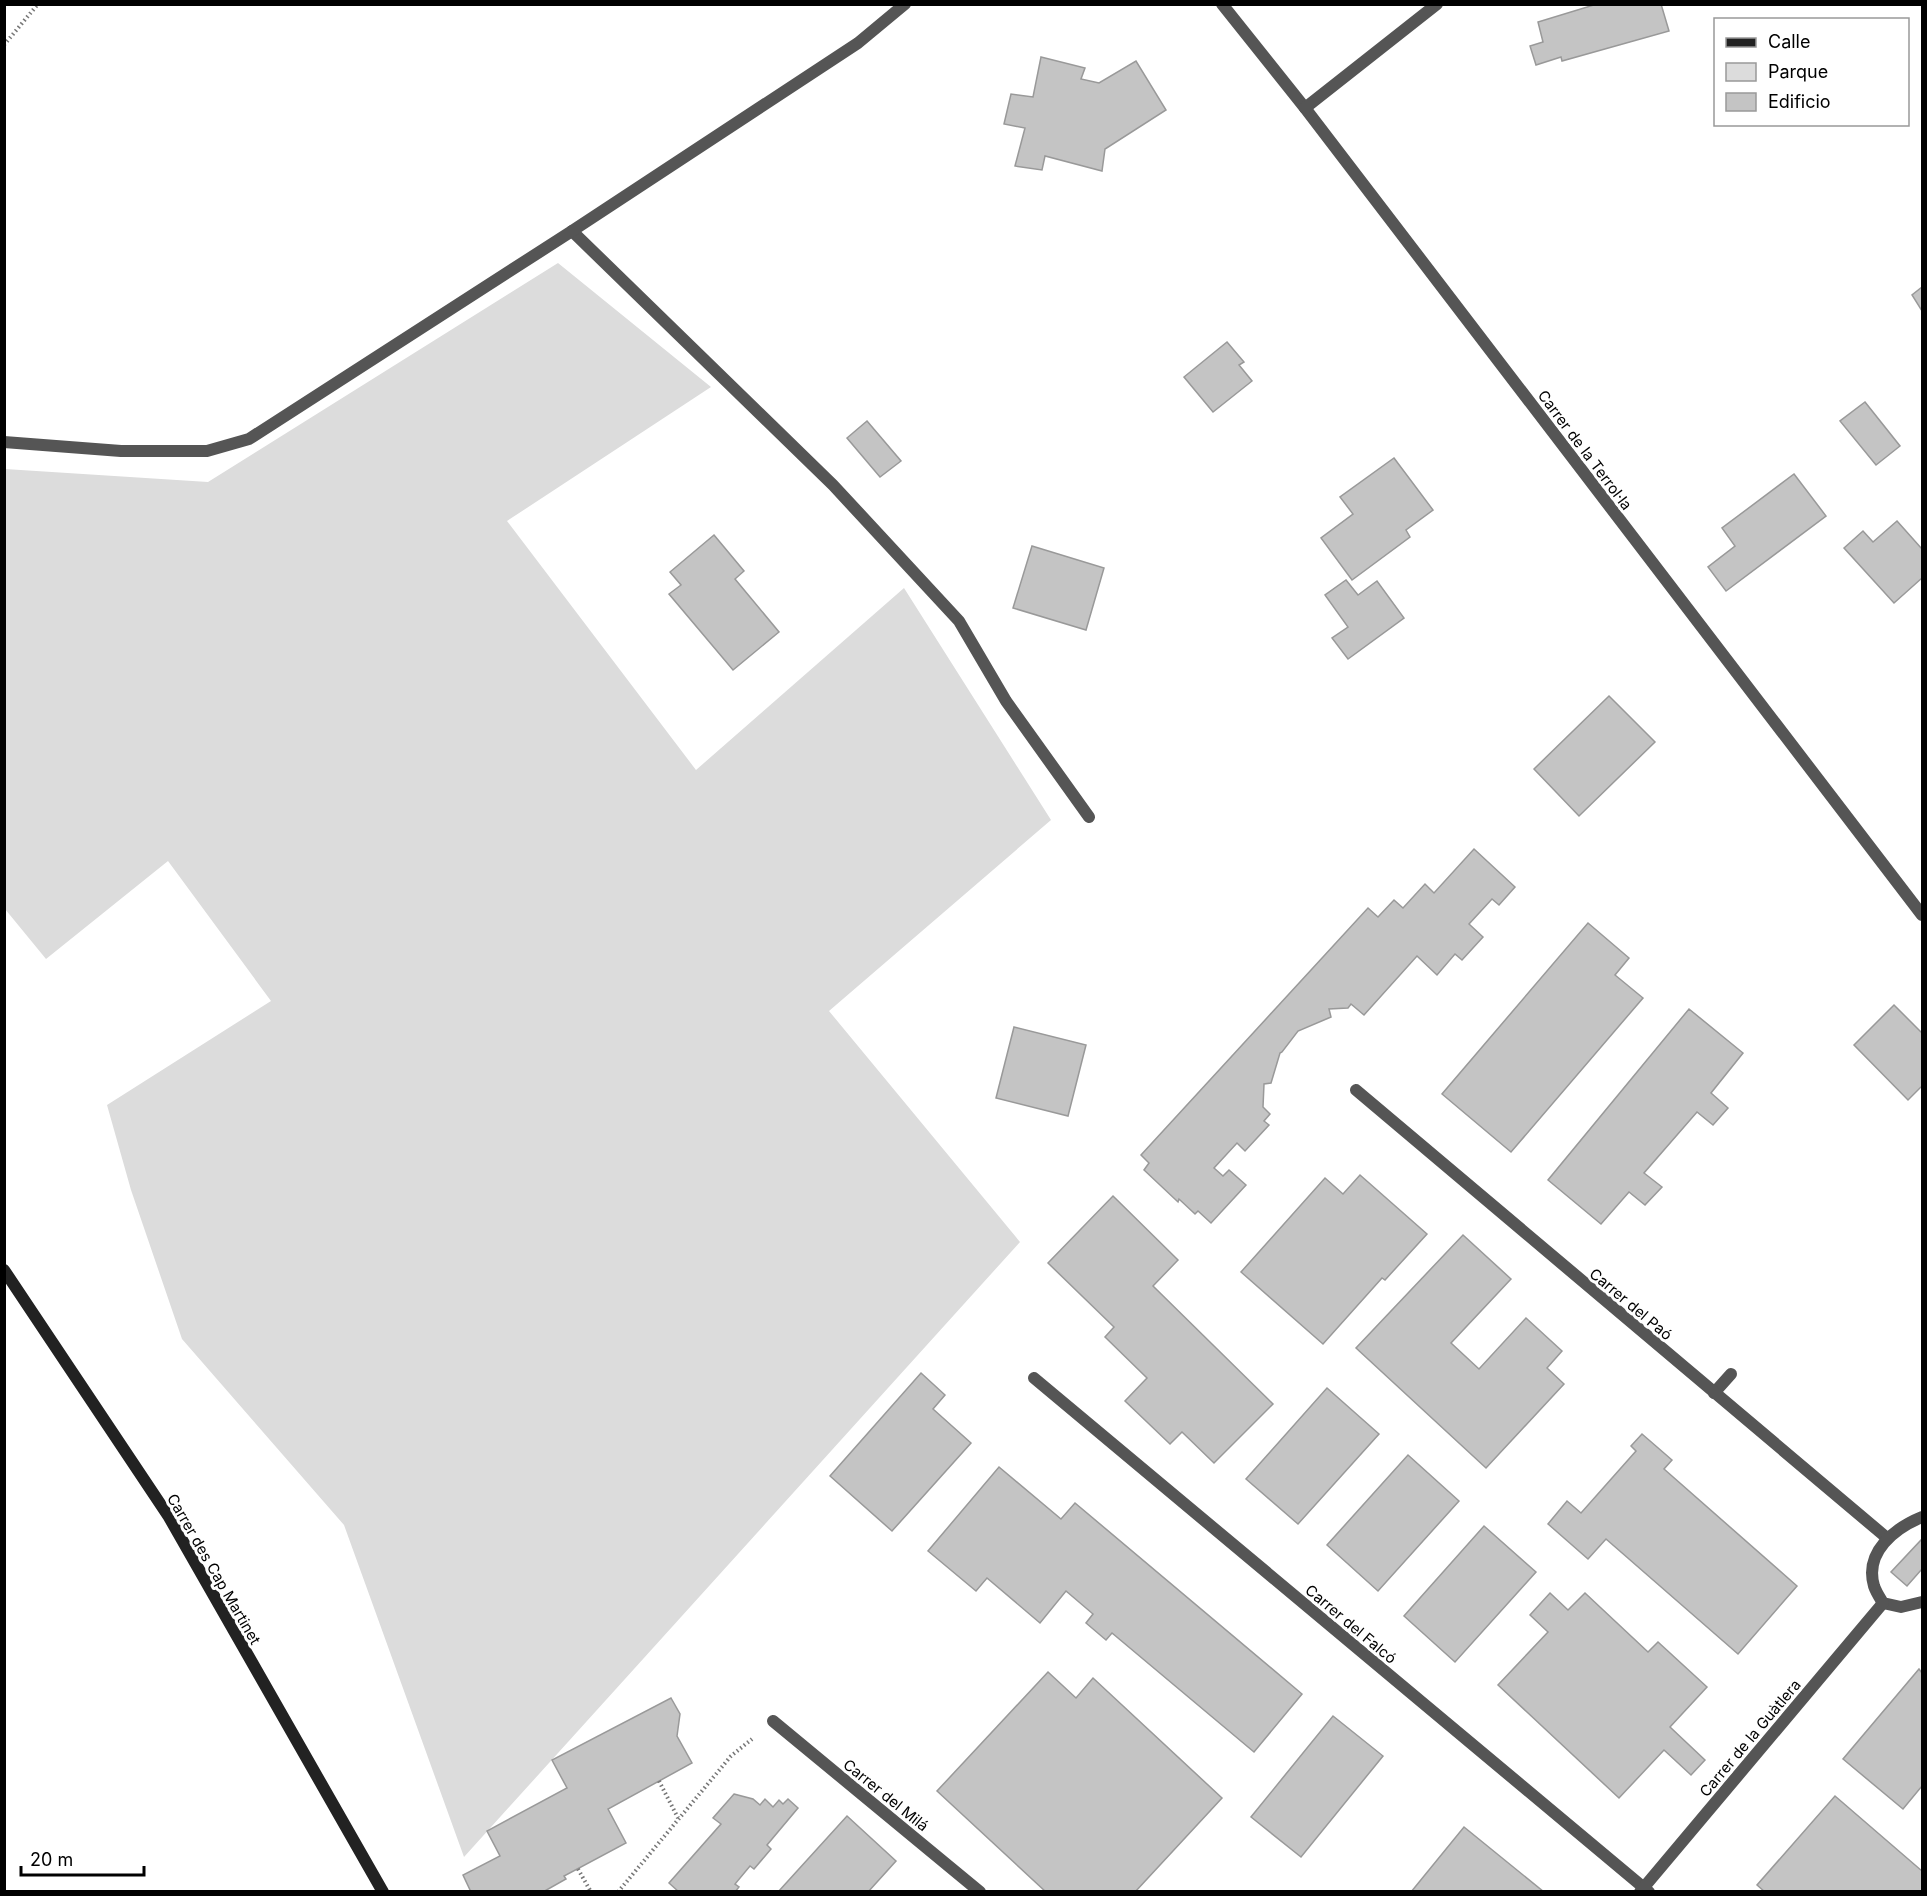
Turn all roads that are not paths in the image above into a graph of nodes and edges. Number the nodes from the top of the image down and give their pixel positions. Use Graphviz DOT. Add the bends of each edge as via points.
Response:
graph roads {
  1 [pos="905,4"];
  2 [pos="1222,4"];
  3 [pos="1437,4"];
  4 [pos="1305,108"];
  5 [pos="572,231"];
  6 [pos="4,442"];
  7 [pos="1089,817"];
  8 [pos="1923,915"];
  9 [pos="1356,1090"];
  10 [pos="4,1270"];
  11 [pos="1731,1374"];
  12 [pos="1034,1378"];
  13 [pos="1714,1394"];
  14 [pos="1923,1517"];
  15 [pos="1887,1538"];
  16 [pos="1923,1602"];
  17 [pos="1883,1603"];
  18 [pos="773,1721"];
  19 [pos="1644,1890"];
  20 [pos="383,1892"];
  21 [pos="980,1892"];
  1 -- 5 [label="street" via="858,43"];
  2 -- 4 [label="street, Carrer de la Terrol·la"];
  3 -- 4 [label="street"];
  4 -- 8 [label="street, Carrer de la Terrol·la"];
  5 -- 6 [label="street" via="249,439 207,451 121,451"];
  5 -- 7 [label="street" via="833,485 959,621 1006,700"];
  9 -- 13 [label="street, Carrer del Paó"];
  10 -- 20 [label="street, Carrer des Cap Martinet" via="169,1517"];
  11 -- 13 [label="street"];
  12 -- 19 [label="street, Carrer del Falcó"];
  13 -- 15 [label="street, Carrer del Paó"];
  14 -- 15 [label="street"];
  15 -- 17 [label="street" via="1873,1562 1874,1586"];
  16 -- 17 [label="street" via="1900,1608"];
  17 -- 19 [label="street, Carrer de la Guàtlera"];
  18 -- 21 [label="street, Carrer del Milá"];
}
